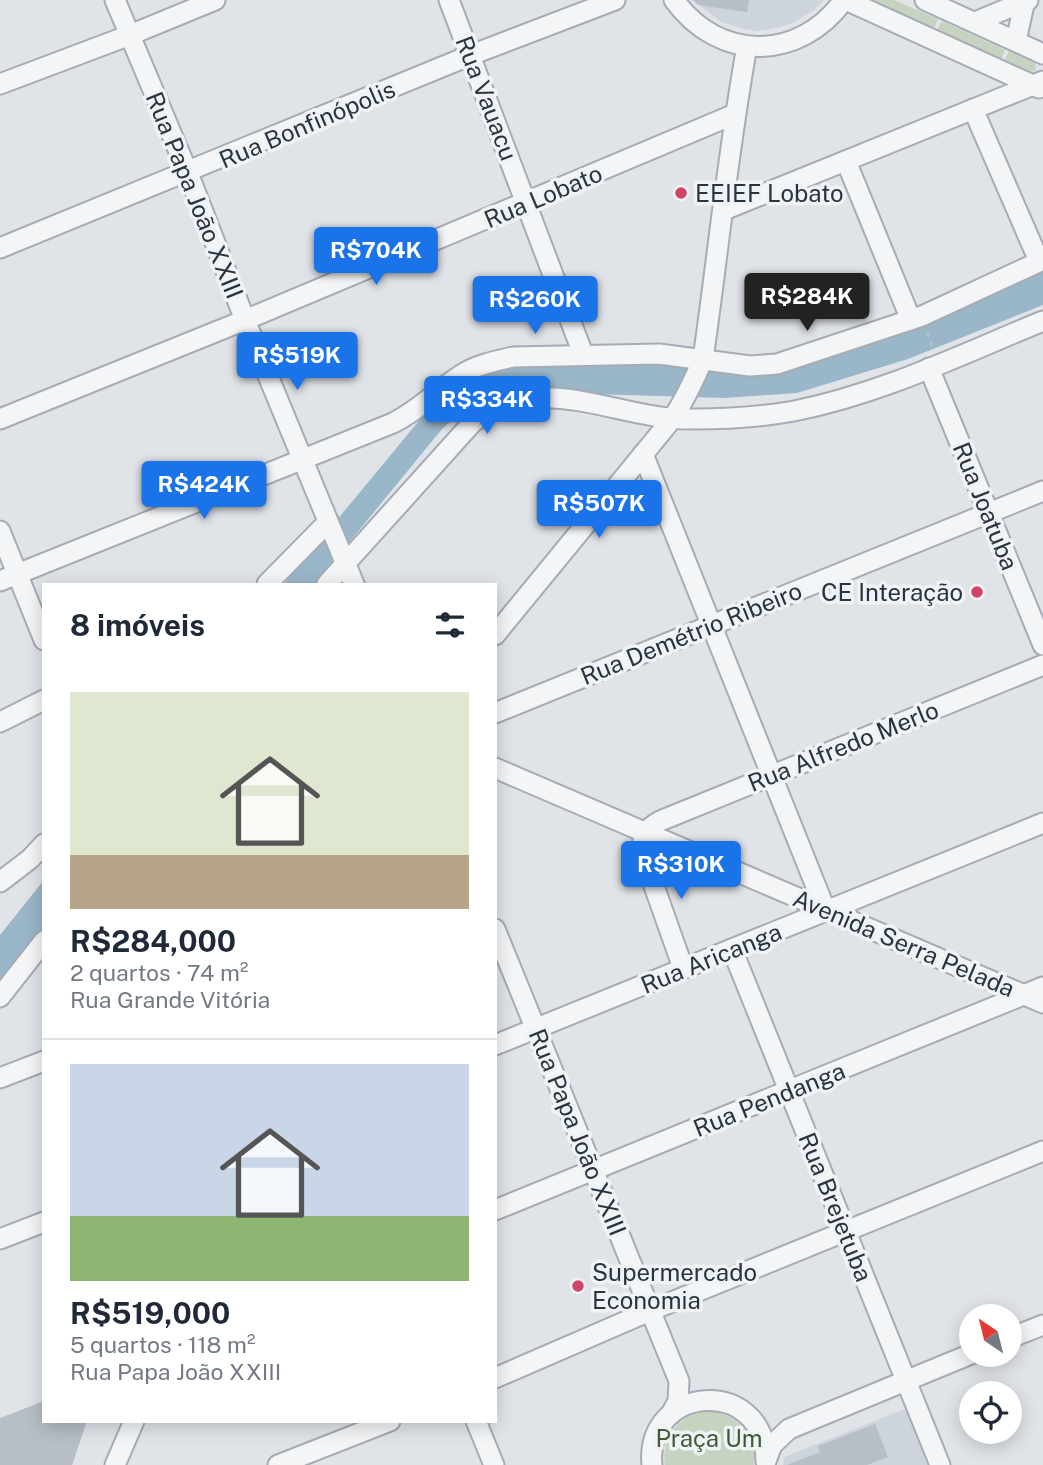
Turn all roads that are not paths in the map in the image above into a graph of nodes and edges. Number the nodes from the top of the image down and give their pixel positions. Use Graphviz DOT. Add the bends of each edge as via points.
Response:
graph roads {
  1 [pos="115,0"];
  2 [pos="215,0"];
  3 [pos="449,0"];
  4 [pos="615,0"];
  5 [pos="674,0"];
  6 [pos="845,0"];
  7 [pos="925,0"];
  8 [pos="1026,0"];
  9 [pos="975,23"];
  10 [pos="130,35"];
  11 [pos="1016,41"];
  12 [pos="747,46"];
  13 [pos="1043,54"];
  14 [pos="471,55"];
  15 [pos="0,83"];
  16 [pos="1040,85"];
  17 [pos="973,109"];
  18 [pos="735,114"];
  19 [pos="846,161"];
  20 [pos="188,173"];
  21 [pos="527,202"];
  22 [pos="724,210"];
  23 [pos="0,248"];
  24 [pos="1041,261"];
  25 [pos="245,320"];
  26 [pos="918,321"];
  27 [pos="1043,321"];
  28 [pos="583,355"];
  29 [pos="701,363"];
  30 [pos="933,363"];
  31 [pos="677,412"];
  32 [pos="0,419"];
  33 [pos="643,454"];
  34 [pos="303,460"];
  35 [pos="1043,491"];
  36 [pos="989,513"];
  37 [pos="329,525"];
  38 [pos="0,531"];
  39 [pos="343,560"];
  40 [pos="8,577"];
  41 [pos="268,583"];
  42 [pos="328,583"];
  43 [pos="354,583"];
  44 [pos="711,625"];
  45 [pos="497,633"];
  46 [pos="42,636"];
  47 [pos="1043,645"];
  48 [pos="1043,665"];
  49 [pos="42,701"];
  50 [pos="497,712"];
  51 [pos="0,722"];
  52 [pos="497,769"];
  53 [pos="771,776"];
  54 [pos="1043,823"];
  55 [pos="646,832"];
  56 [pos="42,846"];
  57 [pos="0,882"];
  58 [pos="826,910"];
  59 [pos="497,934"];
  60 [pos="42,944"];
  61 [pos="732,948"];
  62 [pos="683,968"];
  63 [pos="1043,987"];
  64 [pos="1024,995"];
  65 [pos="0,998"];
  66 [pos="1043,1003"];
  67 [pos="536,1028"];
  68 [pos="497,1044"];
  69 [pos="42,1062"];
  70 [pos="0,1077"];
  71 [pos="790,1091"];
  72 [pos="1043,1152"];
  73 [pos="594,1170"];
  74 [pos="497,1209"];
  75 [pos="42,1223"];
  76 [pos="846,1231"];
  77 [pos="0,1239"];
  78 [pos="652,1310"];
  79 [pos="1043,1325"];
  80 [pos="1022,1333"];
  81 [pos="959,1359"];
  82 [pos="676,1373"];
  83 [pos="497,1377"];
  84 [pos="907,1381"];
  85 [pos="706,1400"];
  86 [pos="671,1414"];
  87 [pos="748,1415"];
  88 [pos="133,1423"];
  89 [pos="385,1423"];
  90 [pos="477,1423"];
  91 [pos="796,1426"];
  92 [pos="766,1463"];
  93 [pos="115,1465"];
  94 [pos="278,1465"];
  95 [pos="494,1465"];
  96 [pos="652,1465"];
  97 [pos="940,1465"];
  1 -- 10 [label="street, Rua Papa João XXIII"];
  2 -- 10 [label="street"];
  3 -- 14 [label="street, Rua Vauacu"];
  4 -- 14 [label="street, Rua Bonfinópolis"];
  5 -- 12 [label="street" via="712,35"];
  6 -- 12 [label="street" via="822,24 795,40"];
  6 -- 16 [label="street"];
  7 -- 9 [label="street"];
  8 -- 9 [label="street"];
  8 -- 11 [label="street"];
  9 -- 11 [label="street"];
  10 -- 15 [label="street"];
  10 -- 20 [label="street, Rua Papa João XXIII"];
  11 -- 13 [label="street"];
  12 -- 18 [label="street"];
  14 -- 20 [label="street, Rua Bonfinópolis"];
  14 -- 21 [label="street, Rua Vauacu"];
  16 -- 17 [label="street"];
  17 -- 19 [label="street"];
  17 -- 24 [label="street"];
  18 -- 21 [label="street, Rua Lobato"];
  18 -- 22 [label="street"];
  19 -- 22 [label="street"];
  19 -- 26 [label="street"];
  20 -- 23 [label="street, Rua Bonfinópolis"];
  20 -- 25 [label="street, Rua Papa João XXIII"];
  21 -- 25 [label="street, Rua Lobato"];
  21 -- 28 [label="street, Rua Vauacu"];
  22 -- 29 [label="street"];
  24 -- 26 [label="street"];
  25 -- 32 [label="street, Rua Lobato"];
  25 -- 34 [label="street, Rua Papa João XXIII"];
  26 -- 29 [label="street" via="777,364"];
  27 -- 30 [label="street"];
  28 -- 29 [label="street" via="659,354"];
  28 -- 34 [label="street" via="490,362 463,373 411,414"];
  29 -- 31 [label="street"];
  30 -- 31 [label="street" via="860,394 793,411 737,418"];
  30 -- 36 [label="street, Rua Joatuba"];
  31 -- 33 [label="street"];
  31 -- 39 [label="street" via="569,398 502,404 472,422"];
  33 -- 44 [label="street"];
  33 -- 45 [label="street"];
  34 -- 37 [label="street, Rua Papa João XXIII"];
  34 -- 40 [label="street"];
  35 -- 36 [label="street, Rua Demétrio Ribeiro"];
  36 -- 44 [label="street, Rua Demétrio Ribeiro"];
  36 -- 47 [label="street, Rua Joatuba"];
  37 -- 39 [label="street, Rua Papa João XXIII"];
  37 -- 41 [label="street"];
  38 -- 40 [label="street"];
  39 -- 42 [label="street"];
  39 -- 43 [label="street, Rua Papa João XXIII"];
  40 -- 46 [label="street"];
  44 -- 50 [label="street, Rua Demétrio Ribeiro"];
  44 -- 53 [label="street"];
  48 -- 53 [label="street, Rua Alfredo Merlo"];
  49 -- 51 [label="street"];
  52 -- 55 [label="street, Avenida Serra Pelada"];
  53 -- 55 [label="street, Rua Alfredo Merlo" via="660,821"];
  53 -- 58 [label="street"];
  54 -- 58 [label="street, Rua Aricanga"];
  55 -- 58 [label="street, Avenida Serra Pelada"];
  55 -- 62 [label="street" via="642,852"];
  56 -- 57 [label="street"];
  58 -- 61 [label="street, Rua Aricanga"];
  58 -- 64 [label="street, Avenida Serra Pelada"];
  59 -- 67 [label="street, Rua Papa João XXIII"];
  60 -- 65 [label="street"];
  61 -- 62 [label="street, Rua Aricanga"];
  61 -- 71 [label="street, Rua Brejetuba"];
  62 -- 67 [label="street, Rua Aricanga"];
  63 -- 64 [label="street, Rua Pendanga"];
  64 -- 66 [label="street, Avenida Serra Pelada"];
  64 -- 71 [label="street, Rua Pendanga"];
  67 -- 68 [label="street, Rua Aricanga"];
  67 -- 73 [label="street, Rua Papa João XXIII"];
  69 -- 70 [label="street"];
  71 -- 73 [label="street, Rua Pendanga"];
  71 -- 76 [label="street, Rua Brejetuba"];
  72 -- 76 [label="street"];
  73 -- 74 [label="street, Rua Pendanga"];
  73 -- 78 [label="street, Rua Papa João XXIII"];
  75 -- 77 [label="street"];
  76 -- 78 [label="street"];
  76 -- 84 [label="street, Rua Brejetuba"];
  78 -- 82 [label="street, Rua Papa João XXIII"];
  78 -- 83 [label="street"];
  79 -- 80 [label="street"];
  81 -- 84 [label="street"];
  82 -- 85 [label="street, Rua Papa João XXIII" via="687,1389"];
  82 -- 86 [label="street, Rua Papa João XXIII" via="680,1394"];
  84 -- 91 [label="street"];
  84 -- 97 [label="street, Rua Brejetuba"];
  85 -- 86 [label="street"];
  85 -- 87 [label="street" via="732,1404"];
  86 -- 96 [label="street" via="656,1435"];
  87 -- 91 [label="street" via="773,1427"];
  87 -- 92 [label="street" via="762,1436"];
  88 -- 93 [label="street"];
  89 -- 94 [label="street"];
  90 -- 95 [label="street"];
  91 -- 92 [label="street" via="777,1439"];
}
